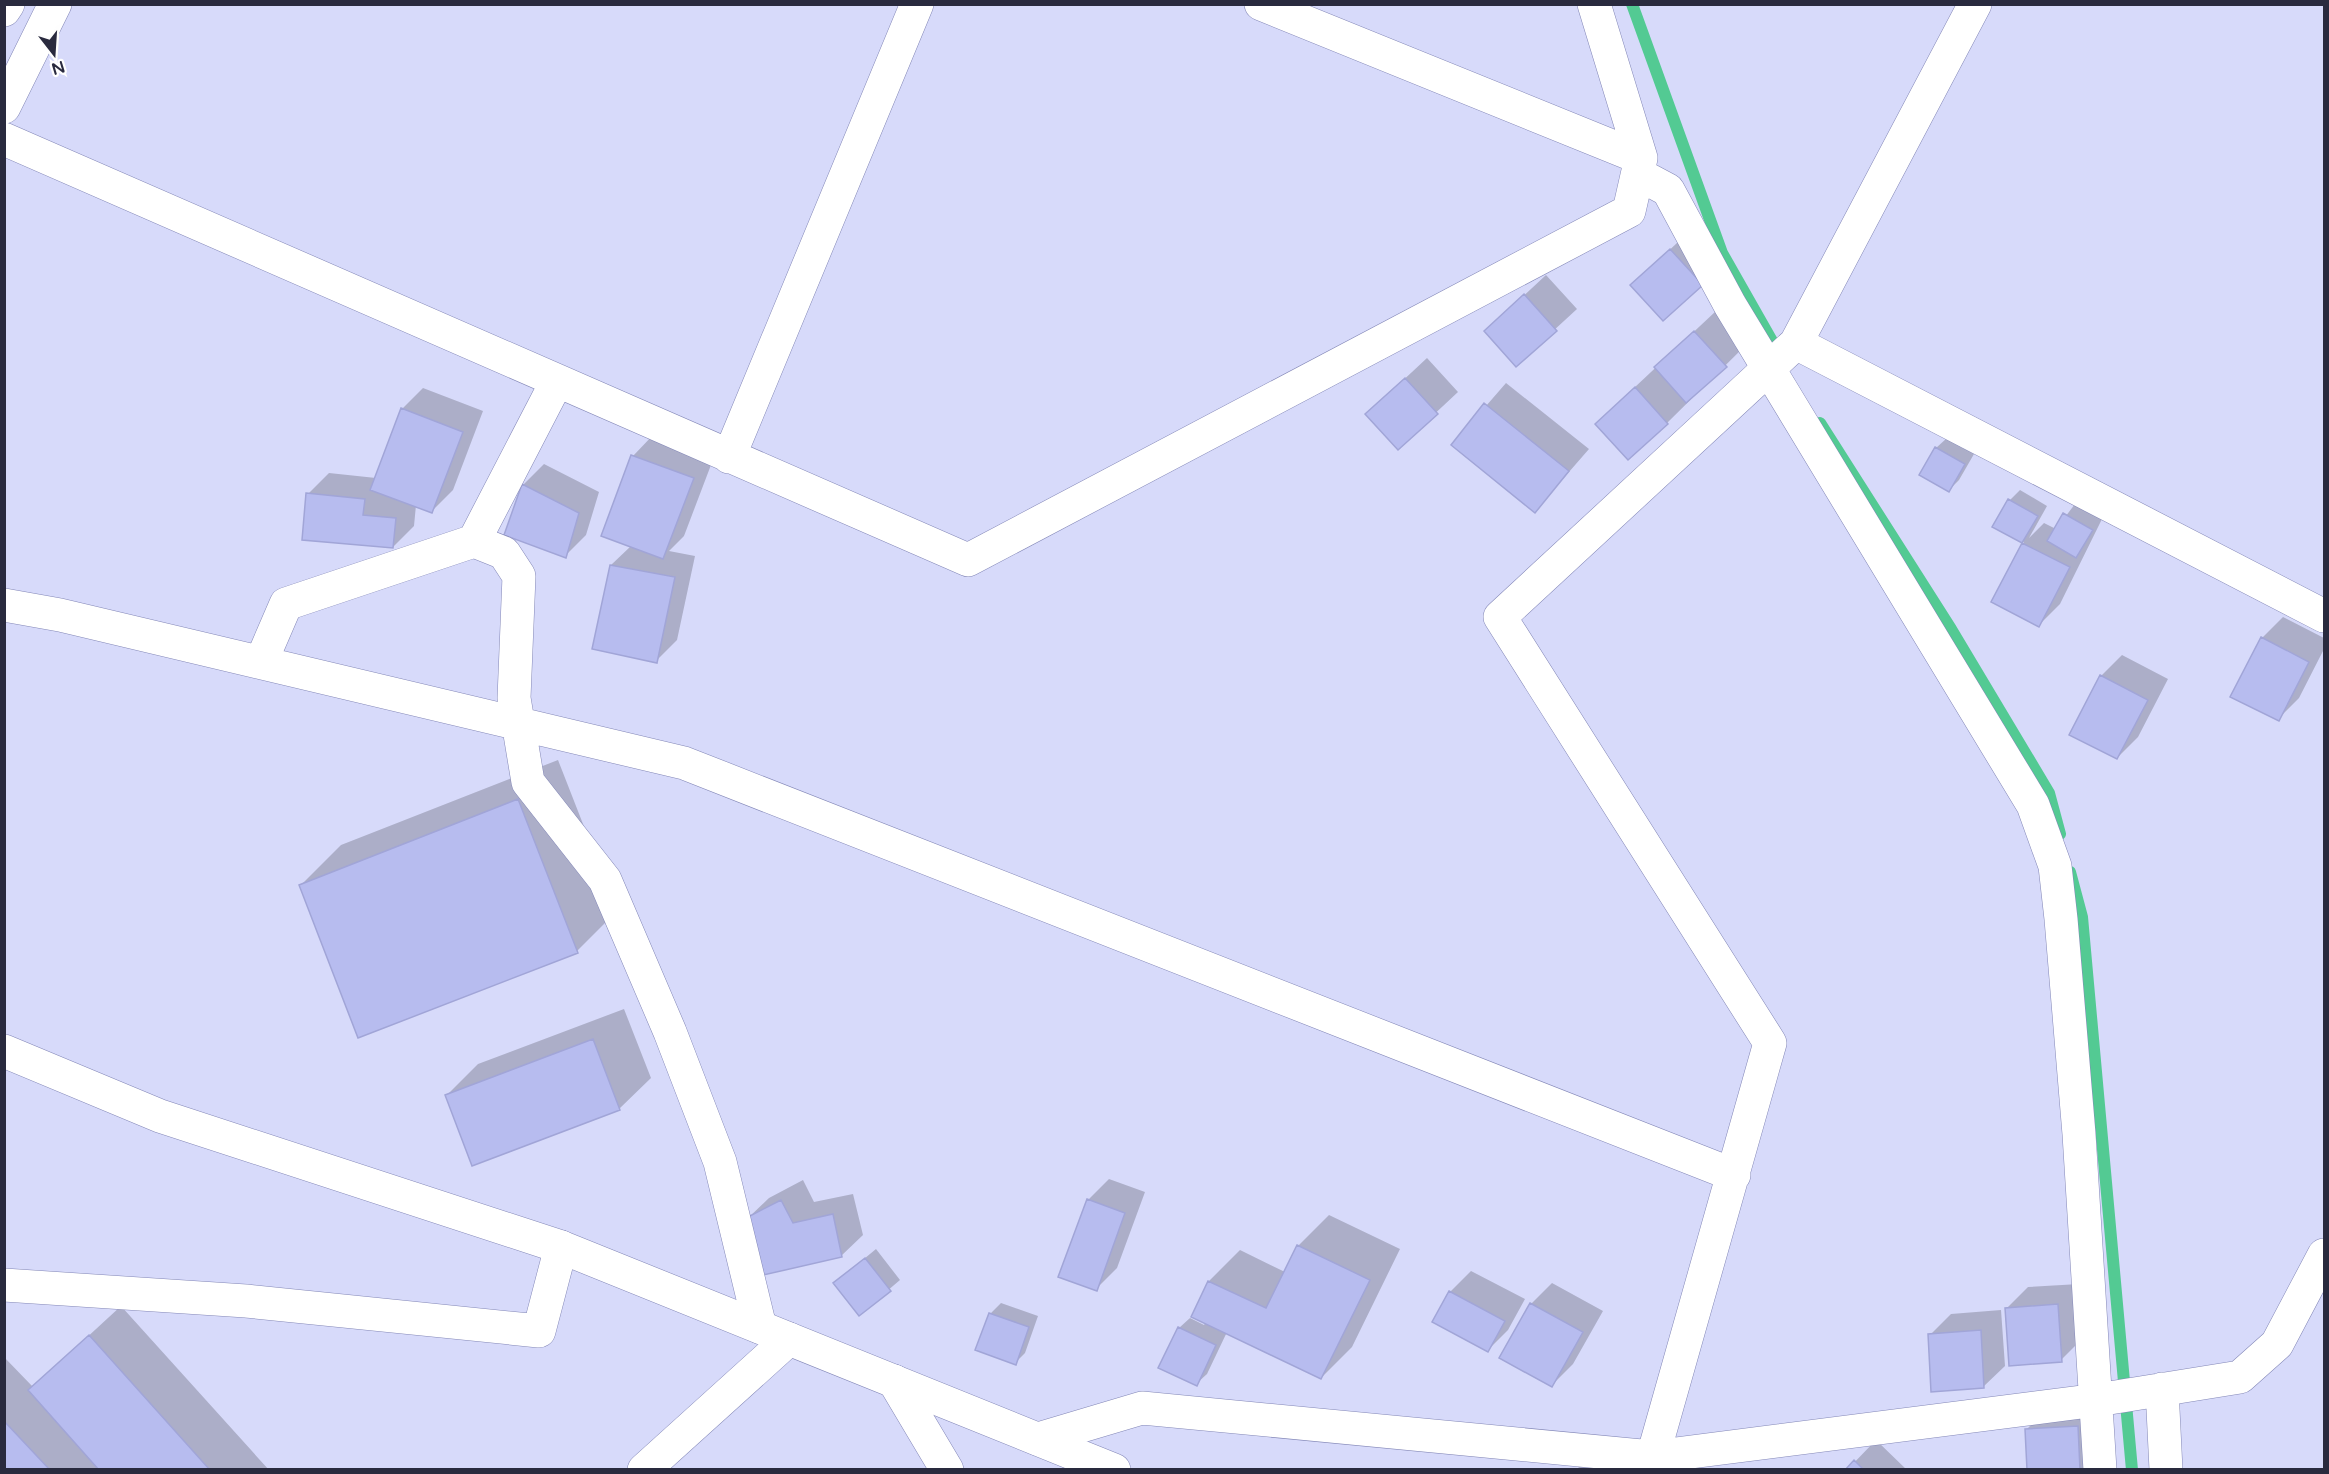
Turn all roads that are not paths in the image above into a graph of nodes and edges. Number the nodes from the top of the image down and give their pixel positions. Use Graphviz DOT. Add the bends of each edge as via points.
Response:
graph roads {
  1 [pos="8,4"];
  2 [pos="56,4"];
  3 [pos="916,4"];
  4 [pos="1261,4"];
  5 [pos="1594,4"];
  6 [pos="1975,4"];
  7 [pos="4,10"];
  8 [pos="4,107"];
  9 [pos="4,139"];
  10 [pos="1640,166"];
  11 [pos="1782,356"];
  12 [pos="557,381"];
  13 [pos="729,457"];
  14 [pos="474,541"];
  15 [pos="4,605"];
  16 [pos="2325,616"];
  17 [pos="261,662"];
  18 [pos="520,724"];
  19 [pos="4,1051"];
  20 [pos="1734,1175"];
  21 [pos="561,1247"];
  22 [pos="2322,1265"];
  23 [pos="4,1285"];
  24 [pos="774,1333"];
  25 [pos="894,1381"];
  26 [pos="2157,1390"];
  27 [pos="2096,1400"];
  28 [pos="1038,1439"];
  29 [pos="1650,1463"];
  30 [pos="661,1464"];
  31 [pos="947,1470"];
  32 [pos="1114,1470"];
  33 [pos="2100,1470"];
  34 [pos="2166,1470"];
  1 -- 7 [label="street"];
  2 -- 8 [label="street"];
  3 -- 13 [label="street"];
  4 -- 10 [label="street"];
  5 -- 10 [label="street"];
  6 -- 11 [label="street"];
  9 -- 12 [label="street"];
  10 -- 11 [label="street" via="1668,190 1730,305"];
  10 -- 13 [label="street" via="1629,211 968,560"];
  11 -- 16 [label="street"];
  11 -- 20 [label="street" via="1500,617 1770,1043"];
  11 -- 27 [label="street" via="2032,805 2055,866 2079,1134"];
  12 -- 13 [label="street"];
  12 -- 14 [label="street"];
  14 -- 17 [label="street" via="286,604"];
  14 -- 18 [label="street" via="504,553 519,576 514,698"];
  15 -- 17 [label="street"];
  17 -- 18 [label="street"];
  18 -- 20 [label="street" via="684,763"];
  18 -- 24 [label="street" via="528,782 605,880 670,1032 720,1162"];
  19 -- 21 [label="street" via="160,1116"];
  20 -- 29 [label="street"];
  21 -- 23 [label="street" via="539,1331 246,1301"];
  21 -- 24 [label="street"];
  22 -- 26 [label="street" via="2277,1344 2240,1377"];
  24 -- 25 [label="street"];
  24 -- 30 [label="street"];
  25 -- 28 [label="street"];
  25 -- 31 [label="street"];
  26 -- 27 [label="street"];
  26 -- 34 [label="street"];
  27 -- 29 [label="street"];
  27 -- 33 [label="street"];
  28 -- 29 [label="street" via="1142,1408"];
  28 -- 32 [label="street"];
}
